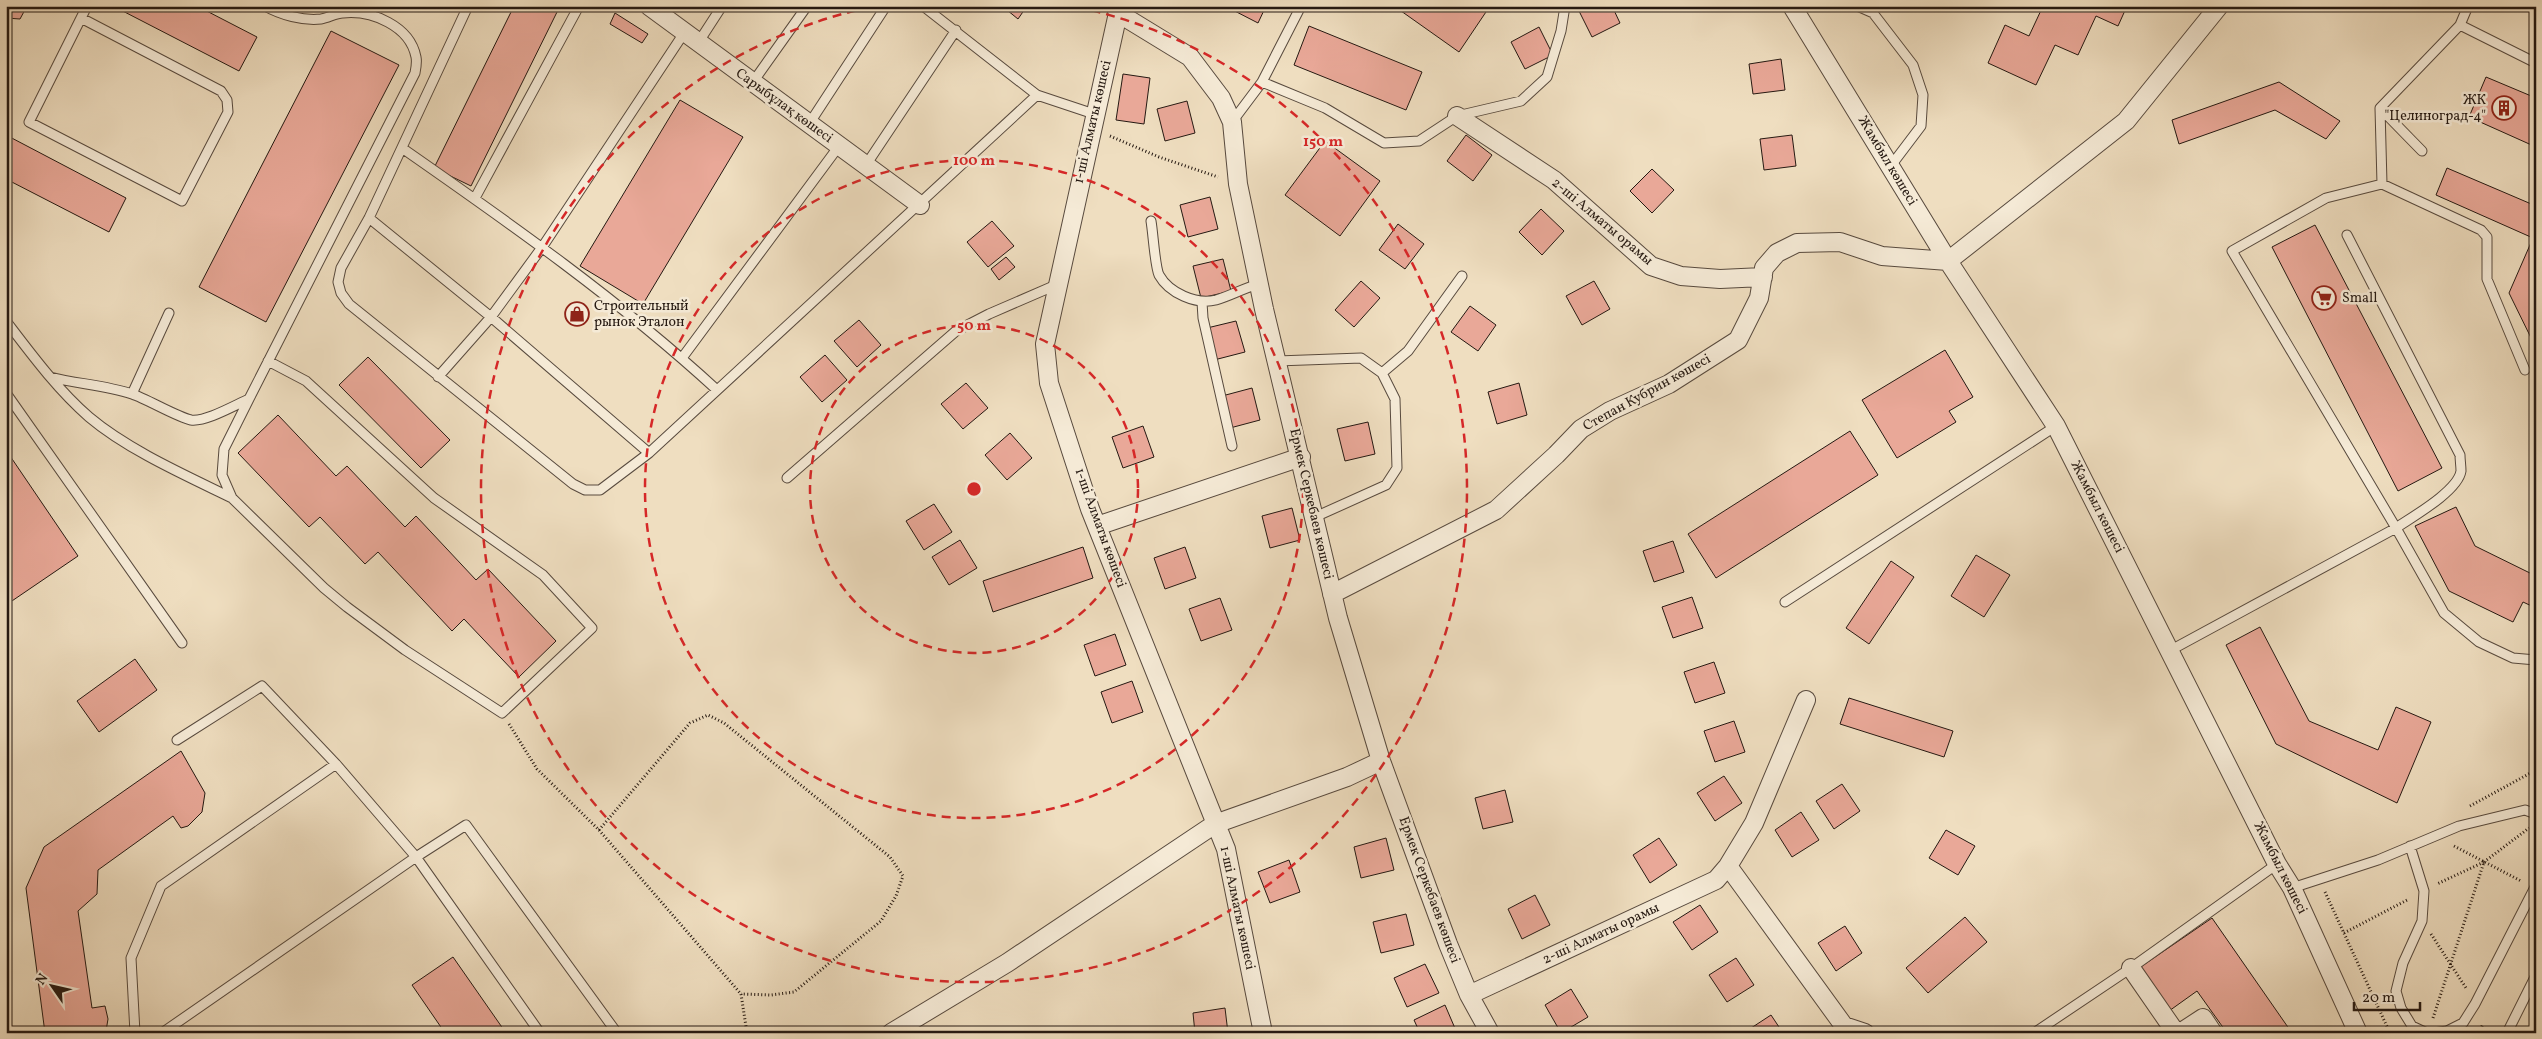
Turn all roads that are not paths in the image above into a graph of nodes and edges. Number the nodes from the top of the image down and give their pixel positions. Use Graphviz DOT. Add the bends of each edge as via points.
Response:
graph roads {
  1 [pos="87,6"];
  2 [pos="265,6"];
  3 [pos="468,6"];
  4 [pos="579,6"];
  5 [pos="649,6"];
  6 [pos="722,6"];
  7 [pos="808,6"];
  8 [pos="886,6"];
  9 [pos="923,6"];
  10 [pos="1302,6"];
  11 [pos="1565,6"];
  12 [pos="1792,6"];
  13 [pos="1857,6"];
  14 [pos="2220,6"];
  15 [pos="2468,6"];
  16 [pos="1116,9"];
  17 [pos="81,18"];
  18 [pos="2460,25"];
  19 [pos="956,30"];
  20 [pos="691,38"];
  21 [pos="2536,63"];
  22 [pos="753,82"];
  23 [pos="1262,82"];
  24 [pos="1037,95"];
  25 [pos="2380,108"];
  26 [pos="1457,116"];
  27 [pos="1093,121"];
  28 [pos="1232,122"];
  29 [pos="809,124"];
  30 [pos="839,146"];
  31 [pos="402,148"];
  32 [pos="2422,151"];
  33 [pos="866,165"];
  34 [pos="1890,167"];
  35 [pos="2382,184"];
  36 [pos="475,198"];
  37 [pos="920,205"];
  38 [pos="370,218"];
  39 [pos="1151,221"];
  40 [pos="2348,235"];
  41 [pos="544,246"];
  42 [pos="1948,261"];
  43 [pos="1462,276"];
  44 [pos="1763,277"];
  45 [pos="1259,284"];
  46 [pos="1056,285"];
  47 [pos="1202,302"];
  48 [pos="169,313"];
  49 [pos="491,317"];
  50 [pos="6,322"];
  51 [pos="682,358"];
  52 [pos="268,361"];
  53 [pos="1277,361"];
  54 [pos="2525,370"];
  55 [pos="1382,373"];
  56 [pos="49,377"];
  57 [pos="438,377"];
  58 [pos="717,390"];
  59 [pos="6,393"];
  60 [pos="132,394"];
  61 [pos="249,399"];
  62 [pos="2056,426"];
  63 [pos="1232,446"];
  64 [pos="649,452"];
  65 [pos="1301,457"];
  66 [pos="787,478"];
  67 [pos="232,498"];
  68 [pos="1314,517"];
  69 [pos="1097,526"];
  70 [pos="2396,528"];
  71 [pos="1332,594"];
  72 [pos="1785,602"];
  73 [pos="182,642"];
  74 [pos="2171,650"];
  75 [pos="2536,660"];
  76 [pos="1806,700"];
  77 [pos="177,740"];
  78 [pos="1381,761"];
  79 [pos="336,764"];
  80 [pos="2536,814"];
  81 [pos="1215,824"];
  82 [pos="2410,846"];
  83 [pos="416,857"];
  84 [pos="2277,864"];
  85 [pos="1728,866"];
  86 [pos="2535,886"];
  87 [pos="2292,888"];
  88 [pos="2131,968"];
  89 [pos="2536,975"];
  90 [pos="1469,995"];
  91 [pos="135,1033"];
  92 [pos="162,1033"];
  93 [pos="540,1033"];
  94 [pos="617,1033"];
  95 [pos="891,1033"];
  96 [pos="1263,1033"];
  97 [pos="1490,1033"];
  98 [pos="1865,1033"];
  99 [pos="2034,1033"];
  100 [pos="2178,1033"];
  101 [pos="2213,1033"];
  102 [pos="2358,1033"];
  103 [pos="2427,1033"];
  104 [pos="2434,1033"];
  105 [pos="2507,1033"];
  1 -- 17 [label="lane"];
  2 -- 52 [label="lane" via="295,17 321,19 343,13 391,22 408,40 416,57 415,73"];
  3 -- 31 [label="lane"];
  4 -- 36 [label="lane"];
  5 -- 20 [label="street, Сарыбұлақ көшесі"];
  6 -- 20 [label="lane"];
  7 -- 22 [label="lane"];
  8 -- 29 [label="lane"];
  9 -- 19 [label="lane"];
  10 -- 23 [label="lane"];
  11 -- 26 [label="lane" via="1547,77 1521,101"];
  12 -- 34 [label="street, Жамбыл көшесі"];
  13 -- 34 [label="lane" via="1873,13 1914,65 1923,95 1921,126"];
  14 -- 42 [label="street" via="2126,121"];
  15 -- 18 [label="lane"];
  16 -- 27 [label="street, 1-ші Алматы көшесі"];
  16 -- 28 [label="street, Ермек Серкебаев көшесі" via="1190,57 1221,98"];
  17 -- 17 [label="lane" via="221,91 227,100 228,112 182,201 28,122"];
  18 -- 21 [label="lane"];
  18 -- 25 [label="lane"];
  19 -- 24 [label="lane"];
  19 -- 33 [label="lane"];
  20 -- 22 [label="street, Сарыбұлақ көшесі"];
  20 -- 41 [label="lane"];
  22 -- 29 [label="street, Сарыбұлақ көшесі"];
  23 -- 26 [label="lane" via="1325,108 1384,142 1419,140"];
  23 -- 28 [label="lane"];
  24 -- 27 [label="lane"];
  24 -- 37 [label="lane"];
  25 -- 32 [label="lane"];
  25 -- 35 [label="lane"];
  26 -- 44 [label="street, 2-ші Алматы орамы" via="1554,180 1651,266 1681,276 1720,279"];
  27 -- 46 [label="street, 1-ші Алматы көшесі"];
  28 -- 45 [label="street, Ермек Серкебаев көшесі" via="1238,184"];
  29 -- 30 [label="street, Сарыбұлақ көшесі"];
  30 -- 33 [label="street, Сарыбұлақ көшесі"];
  30 -- 51 [label="lane"];
  31 -- 36 [label="lane"];
  31 -- 38 [label="lane"];
  33 -- 37 [label="street, Сарыбұлақ көшесі"];
  34 -- 42 [label="street, Жамбыл көшесі"];
  35 -- 54 [label="lane" via="2481,230 2487,237 2487,279"];
  35 -- 70 [label="lane" via="2326,198 2232,251"];
  36 -- 41 [label="lane"];
  37 -- 58 [label="lane"];
  38 -- 49 [label="lane"];
  38 -- 57 [label="lane" via="341,268 338,282 341,293 349,304"];
  39 -- 47 [label="lane" via="1159,274 1177,293"];
  40 -- 70 [label="lane" via="2460,455 2461,472 2456,482"];
  41 -- 49 [label="lane"];
  41 -- 51 [label="lane"];
  42 -- 44 [label="street, Степан Кубрин көшесі" via="1882,256 1840,242 1798,244 1777,253 1764,268"];
  42 -- 62 [label="street, Жамбыл көшесі"];
  43 -- 55 [label="lane" via="1408,351"];
  44 -- 71 [label="street, Степан Кубрин көшесі" via="1759,298 1738,340 1669,384 1610,411 1581,429 1496,510"];
  45 -- 47 [label="lane" via="1217,300"];
  45 -- 53 [label="street, Ермек Серкебаев көшесі"];
  46 -- 66 [label="lane" via="956,331"];
  46 -- 69 [label="street, 1-ші Алматы көшесі" via="1045,344 1049,383"];
  47 -- 63 [label="lane"];
  48 -- 60 [label="lane"];
  49 -- 57 [label="lane"];
  49 -- 64 [label="lane"];
  50 -- 56 [label="lane"];
  51 -- 58 [label="lane"];
  52 -- 61 [label="lane"];
  52 -- 67 [label="lane" via="306,381 434,498 543,574 592,628 502,713 346,607"];
  53 -- 55 [label="lane" via="1361,358"];
  53 -- 65 [label="street, Ермек Серкебаев көшесі"];
  55 -- 68 [label="lane" via="1395,399 1397,468 1386,485"];
  56 -- 60 [label="lane"];
  56 -- 67 [label="lane" via="90,417 118,437 185,476"];
  57 -- 64 [label="lane" via="573,484 585,490 600,490"];
  58 -- 64 [label="lane"];
  59 -- 73 [label="lane"];
  60 -- 61 [label="lane" via="192,420"];
  61 -- 67 [label="lane" via="224,449 222,475"];
  62 -- 72 [label="lane"];
  62 -- 74 [label="street, Жамбыл көшесі"];
  65 -- 68 [label="street, Ермек Серкебаев көшесі"];
  65 -- 69 [label="street"];
  68 -- 71 [label="street, Ермек Серкебаев көшесі"];
  69 -- 81 [label="street, 1-ші Алматы көшесі"];
  70 -- 74 [label="lane"];
  70 -- 75 [label="lane" via="2444,613 2479,642 2513,658"];
  71 -- 78 [label="street, Ермек Серкебаев көшесі"];
  74 -- 84 [label="street, Жамбыл көшесі"];
  76 -- 85 [label="street, 2-ші Алматы орамы" via="1754,823"];
  77 -- 79 [label="lane" via="262,686"];
  78 -- 81 [label="street" via="1347,777"];
  78 -- 90 [label="street, Ермек Серкебаев көшесі"];
  79 -- 83 [label="lane"];
  79 -- 91 [label="lane" via="161,886 131,958"];
  80 -- 82 [label="lane" via="2525,810 2459,826"];
  81 -- 95 [label="street" via="1007,963"];
  81 -- 96 [label="street, 1-ші Алматы көшесі" via="1226,849"];
  82 -- 87 [label="lane"];
  82 -- 103 [label="lane" via="2424,891 2422,922 2403,963 2396,991 2401,1008 2412,1026"];
  83 -- 92 [label="lane"];
  83 -- 93 [label="lane"];
  83 -- 94 [label="lane" via="466,825"];
  84 -- 87 [label="street, Жамбыл көшесі"];
  84 -- 88 [label="lane"];
  85 -- 90 [label="street, 2-ші Алматы орамы" via="1716,880"];
  85 -- 98 [label="street" via="1844,1026"];
  86 -- 104 [label="lane" via="2475,1004 2462,1023"];
  87 -- 102 [label="street, Жамбыл көшесі"];
  88 -- 99 [label="lane"];
  88 -- 100 [label="street"];
  89 -- 105 [label="lane"];
  90 -- 97 [label="street, Ермек Серкебаев көшесі"];
  100 -- 101 [label="street" via="2203,1018"];
}
